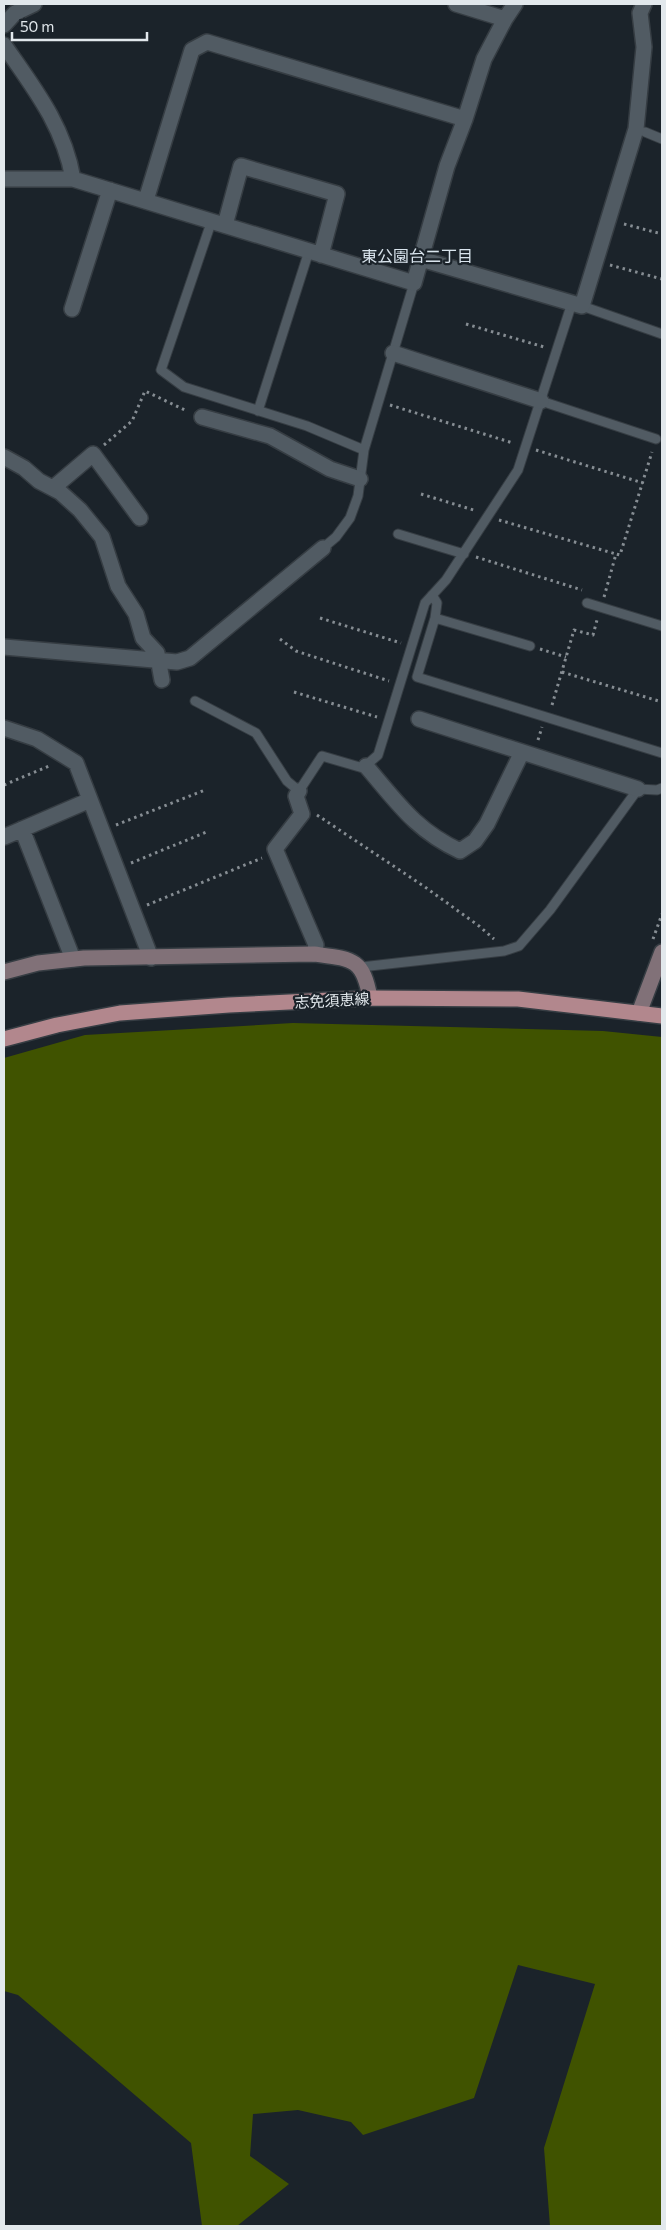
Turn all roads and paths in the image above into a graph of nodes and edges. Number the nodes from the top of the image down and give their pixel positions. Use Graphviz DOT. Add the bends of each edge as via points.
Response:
graph roads {
  1 [pos="34,4"];
  2 [pos="456,4"];
  3 [pos="515,4"];
  4 [pos="644,4"];
  5 [pos="505,19"];
  6 [pos="4,25"];
  7 [pos="4,44"];
  8 [pos="465,119"];
  9 [pos="640,131"];
  10 [pos="662,139"];
  11 [pos="4,179"];
  12 [pos="73,179"];
  13 [pos="110,190"];
  14 [pos="146,200"];
  15 [pos="608,220"];
  16 [pos="219,223"];
  17 [pos="662,234"];
  18 [pos="315,253"];
  19 [pos="420,259"];
  20 [pos="596,261"];
  21 [pos="662,279"];
  22 [pos="414,283"];
  23 [pos="577,305"];
  24 [pos="72,309"];
  25 [pos="466,324"];
  26 [pos="662,334"];
  27 [pos="557,351"];
  28 [pos="393,353"];
  29 [pos="541,401"];
  30 [pos="379,402"];
  31 [pos="258,411"];
  32 [pos="202,417"];
  33 [pos="656,438"];
  34 [pos="526,446"];
  35 [pos="364,450"];
  36 [pos="93,454"];
  37 [pos="4,457"];
  38 [pos="360,479"];
  39 [pos="643,483"];
  40 [pos="54,488"];
  41 [pos="420,494"];
  42 [pos="489,515"];
  43 [pos="140,518"];
  44 [pos="398,534"];
  45 [pos="323,548"];
  46 [pos="464,554"];
  47 [pos="616,554"];
  48 [pos="586,591"];
  49 [pos="595,594"];
  50 [pos="432,595"];
  51 [pos="604,597"];
  52 [pos="587,602"];
  53 [pos="601,607"];
  54 [pos="320,618"];
  55 [pos="436,618"];
  56 [pos="662,626"];
  57 [pos="280,639"];
  58 [pos="411,646"];
  59 [pos="530,646"];
  60 [pos="4,647"];
  61 [pos="566,657"];
  62 [pos="159,661"];
  63 [pos="562,672"];
  64 [pos="162,680"];
  65 [pos="399,684"];
  66 [pos="294,692"];
  67 [pos="195,701"];
  68 [pos="662,702"];
  69 [pos="546,717"];
  70 [pos="419,719"];
  71 [pos="388,720"];
  72 [pos="4,728"];
  73 [pos="662,753"];
  74 [pos="528,754"];
  75 [pos="68,758"];
  76 [pos="366,766"];
  77 [pos="4,785"];
  78 [pos="662,788"];
  79 [pos="638,789"];
  80 [pos="205,790"];
  81 [pos="299,798"];
  82 [pos="90,800"];
  83 [pos="22,829"];
  84 [pos="102,831"];
  85 [pos="209,831"];
  86 [pos="4,837"];
  87 [pos="277,852"];
  88 [pos="116,869"];
  89 [pos="133,911"];
  90 [pos="498,951"];
  91 [pos="662,952"];
  92 [pos="314,954"];
  93 [pos="151,958"];
  94 [pos="73,959"];
  95 [pos="360,967"];
  96 [pos="4,972"];
  97 [pos="370,998"];
  98 [pos="639,1013"];
  99 [pos="662,1016"];
  100 [pos="4,1039"];
  1 -- 6 [label="street" via="15,13"];
  2 -- 5 [label="street"];
  3 -- 5 [label="street"];
  4 -- 9 [label="street" via="640,13 644,47"];
  5 -- 8 [label="street" via="484,59"];
  7 -- 12 [label="street" via="48,108 69,155"];
  8 -- 14 [label="street" via="207,42 192,50"];
  8 -- 19 [label="street" via="447,166"];
  9 -- 10 [label="lane"];
  9 -- 15 [label="street"];
  11 -- 12 [label="street"];
  12 -- 13 [label="street"];
  13 -- 14 [label="street"];
  13 -- 24 [label="street"];
  14 -- 16 [label="street"];
  15 -- 17 [label="path"];
  15 -- 20 [label="street"];
  16 -- 18 [label="street"];
  16 -- 18 [label="street" via="241,166 337,194"];
  16 -- 31 [label="lane" via="160,370 184,387"];
  18 -- 22 [label="street"];
  18 -- 31 [label="lane"];
  19 -- 22 [label="street"];
  19 -- 23 [label="street"];
  20 -- 21 [label="path"];
  20 -- 23 [label="street"];
  22 -- 28 [label="lane"];
  23 -- 26 [label="lane"];
  23 -- 27 [label="lane"];
  25 -- 27 [label="path"];
  27 -- 29 [label="lane"];
  28 -- 29 [label="street"];
  28 -- 30 [label="lane"];
  29 -- 33 [label="lane"];
  29 -- 34 [label="lane"];
  30 -- 34 [label="path"];
  30 -- 35 [label="lane"];
  31 -- 35 [label="lane" via="307,426"];
  32 -- 36 [label="path" via="145,391 132,420"];
  32 -- 38 [label="street" via="270,436 330,468"];
  33 -- 39 [label="path"];
  34 -- 39 [label="path"];
  34 -- 42 [label="lane" via="518,470"];
  35 -- 38 [label="lane"];
  36 -- 40 [label="street"];
  36 -- 43 [label="street"];
  37 -- 40 [label="street"];
  38 -- 45 [label="lane" via="350,518"];
  39 -- 47 [label="path" via="620,555"];
  40 -- 62 [label="street" via="80,510 102,537 118,586 136,614 143,638"];
  41 -- 42 [label="path"];
  42 -- 46 [label="lane"];
  42 -- 47 [label="path" via="500,521"];
  44 -- 46 [label="lane"];
  45 -- 62 [label="street" via="190,658 177,662"];
  46 -- 48 [label="path"];
  46 -- 50 [label="lane"];
  47 -- 51 [label="path"];
  49 -- 51 [label="path"];
  50 -- 55 [label="lane" via="437,604"];
  50 -- 58 [label="lane" via="425,603"];
  51 -- 53 [label="path"];
  52 -- 53 [label="lane"];
  53 -- 56 [label="lane"];
  53 -- 61 [label="path" via="593,635 574,630"];
  54 -- 58 [label="path"];
  55 -- 59 [label="lane"];
  55 -- 69 [label="lane" via="417,677"];
  57 -- 65 [label="path" via="296,651"];
  58 -- 65 [label="lane"];
  59 -- 61 [label="path"];
  60 -- 62 [label="street"];
  61 -- 63 [label="path"];
  62 -- 64 [label="street"];
  63 -- 68 [label="path"];
  63 -- 69 [label="path"];
  65 -- 71 [label="lane"];
  66 -- 71 [label="path"];
  67 -- 81 [label="lane" via="256,733"];
  69 -- 73 [label="lane"];
  69 -- 74 [label="path"];
  70 -- 74 [label="street"];
  71 -- 76 [label="lane" via="378,755"];
  72 -- 75 [label="street" via="37,739"];
  74 -- 76 [label="street" via="487,824 475,840 460,851 440,842 409,818"];
  74 -- 79 [label="street"];
  75 -- 77 [label="path"];
  75 -- 82 [label="street" via="76,763"];
  76 -- 81 [label="lane" via="363,768 322,756"];
  78 -- 79 [label="lane"];
  79 -- 90 [label="lane" via="550,910 519,946"];
  80 -- 84 [label="path"];
  81 -- 87 [label="street" via="302,814 275,849"];
  81 -- 90 [label="path" via="479,926 494,940"];
  82 -- 83 [label="street"];
  82 -- 84 [label="street"];
  83 -- 86 [label="street"];
  83 -- 94 [label="street"];
  84 -- 88 [label="street"];
  85 -- 88 [label="path"];
  87 -- 89 [label="path"];
  87 -- 92 [label="street" via="316,945"];
  88 -- 89 [label="street"];
  89 -- 93 [label="street"];
  90 -- 95 [label="lane"];
  91 -- 98 [label="street"];
  92 -- 93 [label="street"];
  92 -- 95 [label="street" via="340,958"];
  93 -- 94 [label="street"];
  94 -- 96 [label="street" via="38,963"];
  95 -- 97 [label="street" via="367,979"];
  97 -- 98 [label="main road, 志免須恵線" via="518,999"];
  97 -- 100 [label="main road, 志免須恵線" via="120,1013"];
  98 -- 99 [label="main road, 志免須恵線"];
}
